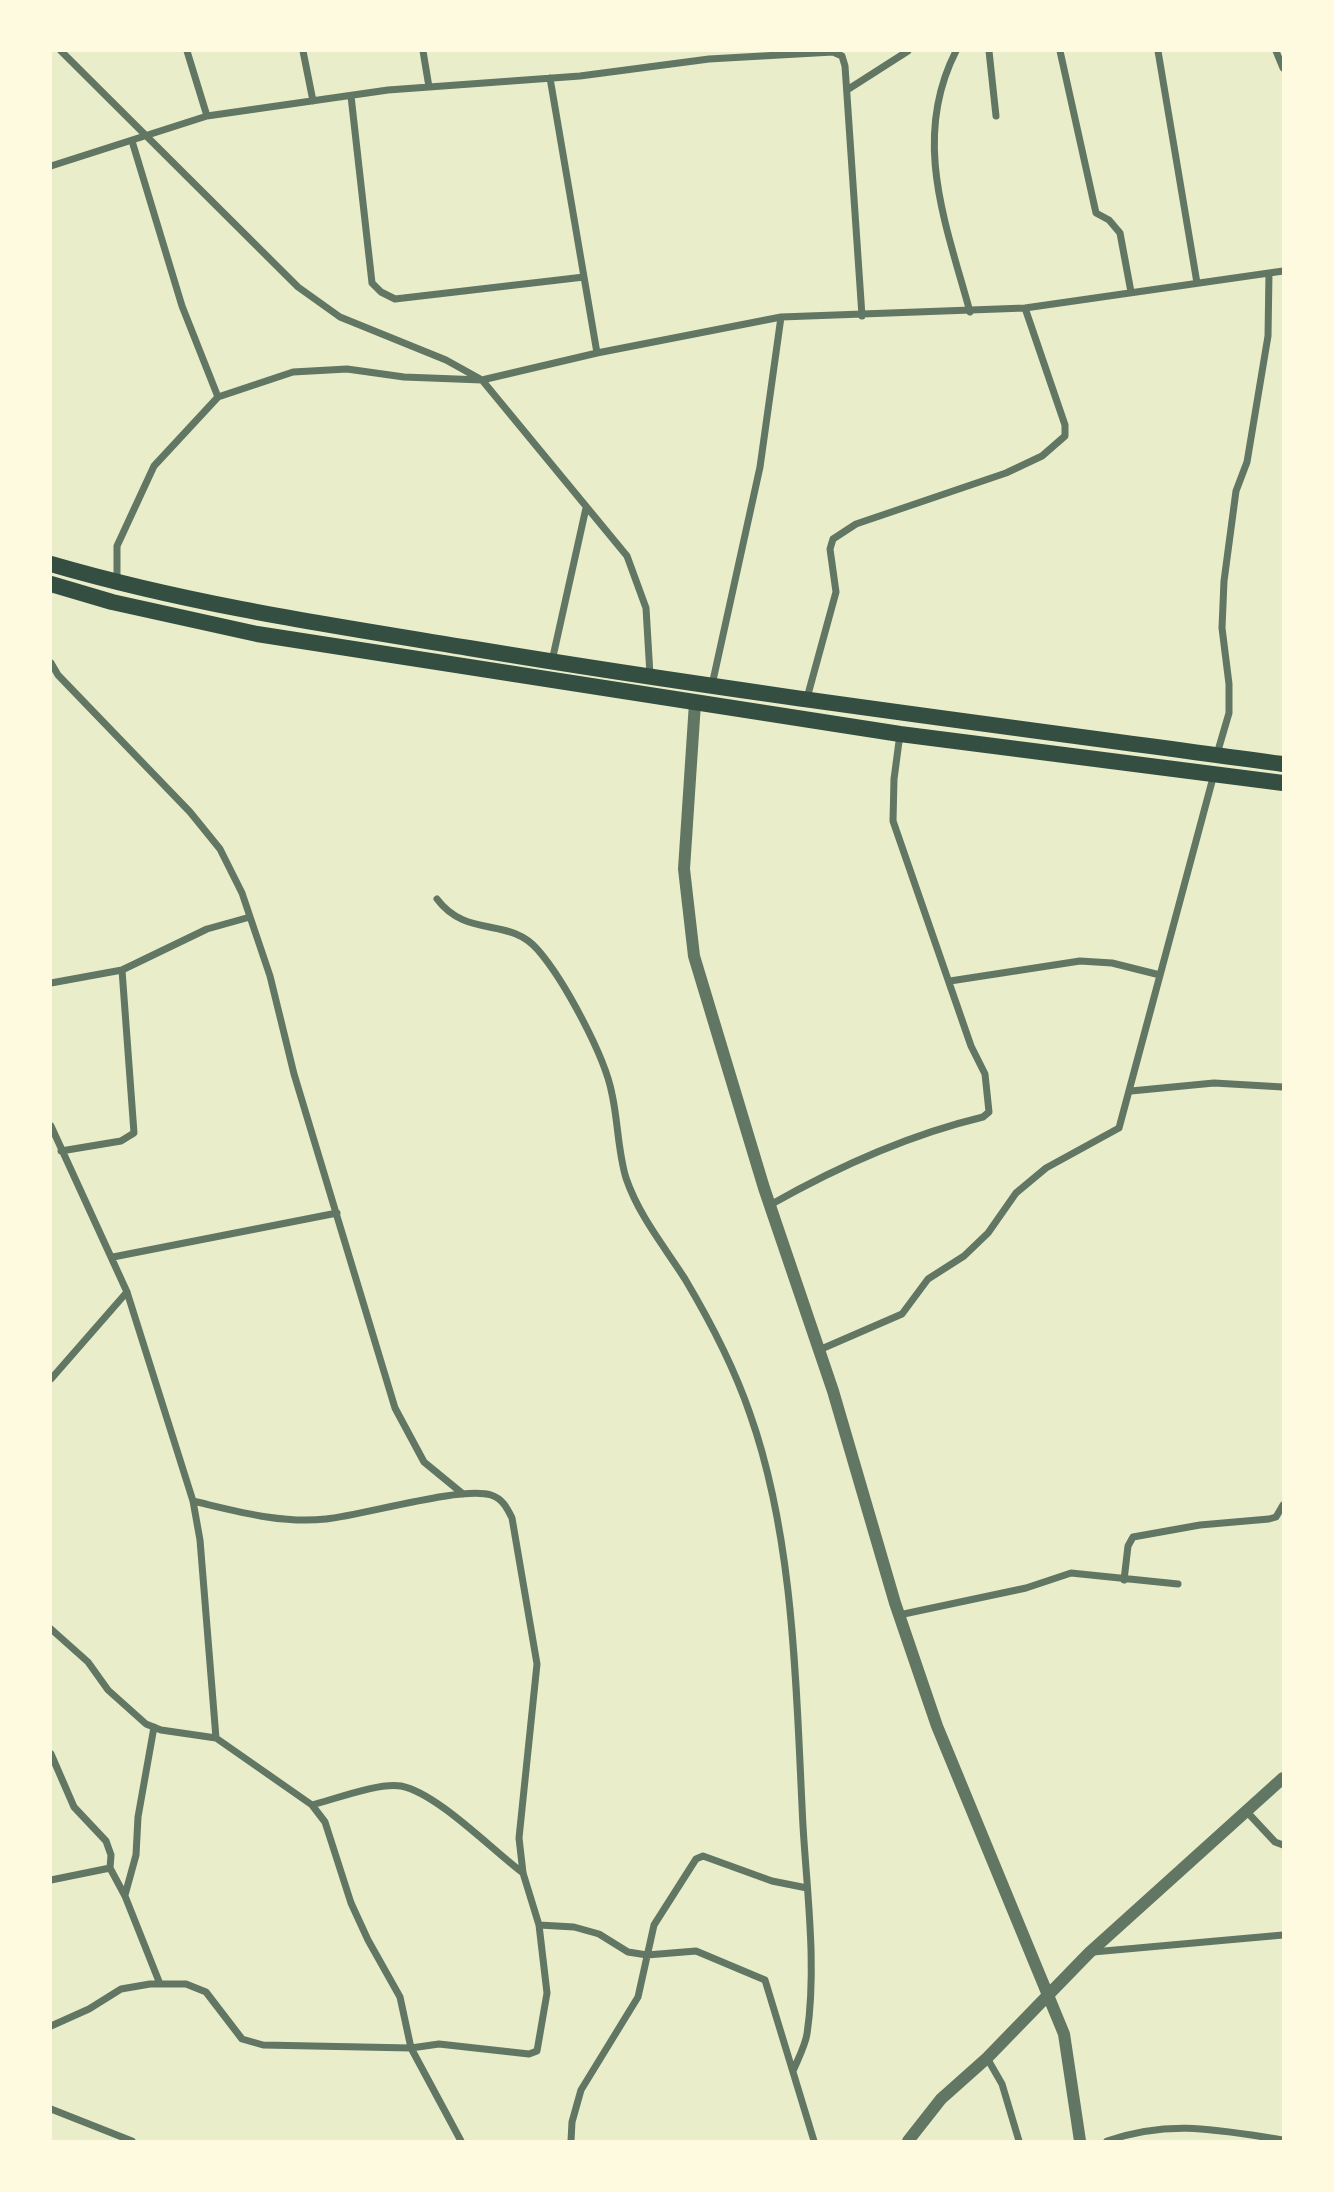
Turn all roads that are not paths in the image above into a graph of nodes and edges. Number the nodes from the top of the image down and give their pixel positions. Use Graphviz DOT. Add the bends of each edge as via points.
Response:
graph roads {
  1 [pos="61,51"];
  2 [pos="187,51"];
  3 [pos="303,51"];
  4 [pos="423,51"];
  5 [pos="813,51"];
  6 [pos="908,51"];
  7 [pos="956,51"];
  8 [pos="989,51"];
  9 [pos="1060,51"];
  10 [pos="1158,51"];
  11 [pos="1276,51"];
  12 [pos="1283,68"];
  13 [pos="550,78"];
  14 [pos="429,87"];
  15 [pos="846,90"];
  16 [pos="351,96"];
  17 [pos="313,101"];
  18 [pos="207,116"];
  19 [pos="996,116"];
  20 [pos="146,135"];
  21 [pos="132,141"];
  22 [pos="51,166"];
  23 [pos="1283,271"];
  24 [pos="1269,273"];
  25 [pos="584,277"];
  26 [pos="1197,283"];
  27 [pos="1131,292"];
  28 [pos="1025,308"];
  29 [pos="970,312"];
  30 [pos="862,316"];
  31 [pos="780,317"];
  32 [pos="597,353"];
  33 [pos="482,380"];
  34 [pos="218,397"];
  35 [pos="586,508"];
  36 [pos="51,564"];
  37 [pos="117,583"];
  38 [pos="51,584"];
  39 [pos="260,615"];
  40 [pos="257,634"];
  41 [pos="552,662"];
  42 [pos="51,663"];
  43 [pos="650,676"];
  44 [pos="712,685"];
  45 [pos="807,698"];
  46 [pos="695,703"];
  47 [pos="900,734"];
  48 [pos="1217,754"];
  49 [pos="1279,763"];
  50 [pos="1214,773"];
  51 [pos="1277,783"];
  52 [pos="438,899"];
  53 [pos="250,917"];
  54 [pos="122,970"];
  55 [pos="1160,975"];
  56 [pos="950,981"];
  57 [pos="51,984"];
  58 [pos="1283,1087"];
  59 [pos="1131,1090"];
  60 [pos="51,1126"];
  61 [pos="61,1150"];
  62 [pos="771,1205"];
  63 [pos="337,1213"];
  64 [pos="113,1257"];
  65 [pos="127,1292"];
  66 [pos="819,1350"];
  67 [pos="51,1379"];
  68 [pos="463,1494"];
  69 [pos="193,1501"];
  70 [pos="1283,1506"];
  71 [pos="1124,1580"];
  72 [pos="1178,1584"];
  73 [pos="900,1615"];
  74 [pos="51,1629"];
  75 [pos="154,1727"];
  76 [pos="216,1738"];
  77 [pos="51,1754"];
  78 [pos="1283,1778"];
  79 [pos="312,1805"];
  80 [pos="1248,1813"];
  81 [pos="1283,1845"];
  82 [pos="110,1868"];
  83 [pos="523,1873"];
  84 [pos="51,1880"];
  85 [pos="807,1888"];
  86 [pos="125,1896"];
  87 [pos="538,1924"];
  88 [pos="1283,1935"];
  89 [pos="1089,1953"];
  90 [pos="647,1955"];
  91 [pos="160,1984"];
  92 [pos="1049,1993"];
  93 [pos="51,2026"];
  94 [pos="411,2048"];
  95 [pos="987,2058"];
  96 [pos="793,2071"];
  97 [pos="51,2109"];
  98 [pos="1133,2133"];
  99 [pos="1283,2140"];
  100 [pos="132,2141"];
  101 [pos="460,2141"];
  102 [pos="571,2141"];
  103 [pos="814,2141"];
  104 [pos="908,2141"];
  105 [pos="1019,2141"];
  106 [pos="1080,2141"];
  107 [pos="1107,2141"];
  108 [pos="1138,2141"];
  1 -- 20 [label="street"];
  2 -- 18 [label="street"];
  3 -- 17 [label="street"];
  4 -- 14 [label="street"];
  5 -- 13 [label="street"];
  5 -- 15 [label="street" via="842,56"];
  6 -- 15 [label="street"];
  7 -- 29 [label="street" via="944,74 932,161"];
  8 -- 19 [label="street"];
  9 -- 27 [label="street" via="1096,213 1109,219 1120,233"];
  10 -- 26 [label="street"];
  11 -- 12 [label="street"];
  13 -- 14 [label="street"];
  13 -- 25 [label="street"];
  14 -- 16 [label="street"];
  15 -- 30 [label="street"];
  16 -- 17 [label="street"];
  16 -- 25 [label="street" via="372,283 381,292 395,299"];
  17 -- 18 [label="street"];
  18 -- 20 [label="street"];
  20 -- 21 [label="street"];
  20 -- 33 [label="street" via="298,287 340,317 446,360"];
  21 -- 22 [label="street"];
  21 -- 34 [label="street" via="182,306"];
  23 -- 24 [label="street"];
  24 -- 26 [label="street"];
  24 -- 48 [label="street" via="1268,336 1247,462 1236,491 1224,581 1222,628 1229,713"];
  25 -- 32 [label="street"];
  26 -- 27 [label="street"];
  27 -- 28 [label="street"];
  28 -- 29 [label="street"];
  28 -- 45 [label="street" via="1065,436 1042,456 1006,473 856,524 834,539 830,549 836,592"];
  29 -- 30 [label="street"];
  30 -- 31 [label="street"];
  31 -- 32 [label="street"];
  31 -- 44 [label="street" via="760,467"];
  32 -- 33 [label="street"];
  33 -- 34 [label="street" via="346,369 293,372"];
  33 -- 35 [label="street"];
  34 -- 37 [label="street" via="154,466 117,546"];
  35 -- 41 [label="street"];
  35 -- 43 [label="street" via="627,556 646,608"];
  36 -- 37 [label="highway"];
  37 -- 39 [label="highway"];
  38 -- 40 [label="highway"];
  39 -- 40 [label="highway"];
  39 -- 41 [label="highway"];
  40 -- 46 [label="highway"];
  41 -- 43 [label="highway"];
  42 -- 53 [label="street" via="220,849"];
  43 -- 44 [label="highway"];
  44 -- 45 [label="highway"];
  45 -- 48 [label="highway"];
  46 -- 47 [label="highway"];
  46 -- 62 [label="street" via="684,869 688,917 705,997"];
  47 -- 50 [label="highway"];
  47 -- 56 [label="street" via="893,821"];
  48 -- 49 [label="highway"];
  49 -- 51 [label="highway"];
  50 -- 51 [label="highway"];
  50 -- 55 [label="street"];
  52 -- 85 [label="street" via="464,923 515,933 537,948 567,994 611,1090 626,1177 647,1223 716,1335 750,1413 779,1528 791,1634"];
  53 -- 54 [label="street" via="207,929"];
  53 -- 63 [label="street"];
  54 -- 57 [label="street"];
  54 -- 61 [label="street" via="134,1133 121,1141"];
  55 -- 56 [label="street" via="1112,963 1080,961"];
  55 -- 59 [label="street"];
  56 -- 62 [label="street" via="985,1074 989,1112 854,1161"];
  58 -- 59 [label="street" via="1214,1083"];
  59 -- 66 [label="street" via="1119,1128 1046,1168 1016,1193 988,1233 964,1256 928,1279 902,1314"];
  60 -- 61 [label="street"];
  61 -- 64 [label="street"];
  62 -- 66 [label="street"];
  63 -- 64 [label="street"];
  63 -- 68 [label="street" via="395,1408 424,1462"];
  64 -- 65 [label="street"];
  65 -- 67 [label="street"];
  65 -- 69 [label="street"];
  66 -- 73 [label="street"];
  68 -- 69 [label="street" via="324,1519 268,1518"];
  68 -- 83 [label="street" via="490,1494 503,1500 512,1518 537,1664 519,1838"];
  69 -- 76 [label="street"];
  70 -- 71 [label="street" via="1269,1519 1133,1537"];
  71 -- 72 [label="street"];
  71 -- 73 [label="street" via="1071,1573 1026,1588"];
  73 -- 92 [label="street" via="937,1726"];
  74 -- 75 [label="street" via="88,1662 116,1697"];
  75 -- 76 [label="street"];
  75 -- 86 [label="street" via="136,1855"];
  76 -- 79 [label="street"];
  77 -- 82 [label="street" via="74,1807 106,1842"];
  78 -- 80 [label="street"];
  79 -- 83 [label="street" via="400,1785 457,1818"];
  79 -- 94 [label="street" via="325,1822 351,1903 400,1997"];
  80 -- 81 [label="street"];
  80 -- 89 [label="street"];
  82 -- 84 [label="street"];
  82 -- 86 [label="street"];
  83 -- 87 [label="street"];
  85 -- 90 [label="street" via="699,1857 654,1925"];
  85 -- 96 [label="street" via="807,2037"];
  86 -- 91 [label="street"];
  87 -- 90 [label="street" via="599,1934 628,1952"];
  87 -- 94 [label="street" via="547,1993 537,2051 529,2054 439,2044"];
  88 -- 89 [label="street"];
  89 -- 92 [label="street"];
  90 -- 96 [label="street" via="696,1951 765,1980"];
  90 -- 102 [label="street" via="638,1997 581,2090"];
  91 -- 93 [label="street" via="121,1989"];
  91 -- 94 [label="street" via="186,1984 206,1992 242,2039 263,2045"];
  92 -- 95 [label="street"];
  92 -- 106 [label="street" via="1064,2034"];
  94 -- 101 [label="street"];
  95 -- 104 [label="street" via="941,2099"];
  95 -- 105 [label="street" via="1002,2084"];
  96 -- 103 [label="street"];
  97 -- 100 [label="street"];
  98 -- 99 [label="street" via="1179,2126"];
  98 -- 107 [label="street"];
  98 -- 108 [label="street"];
}
